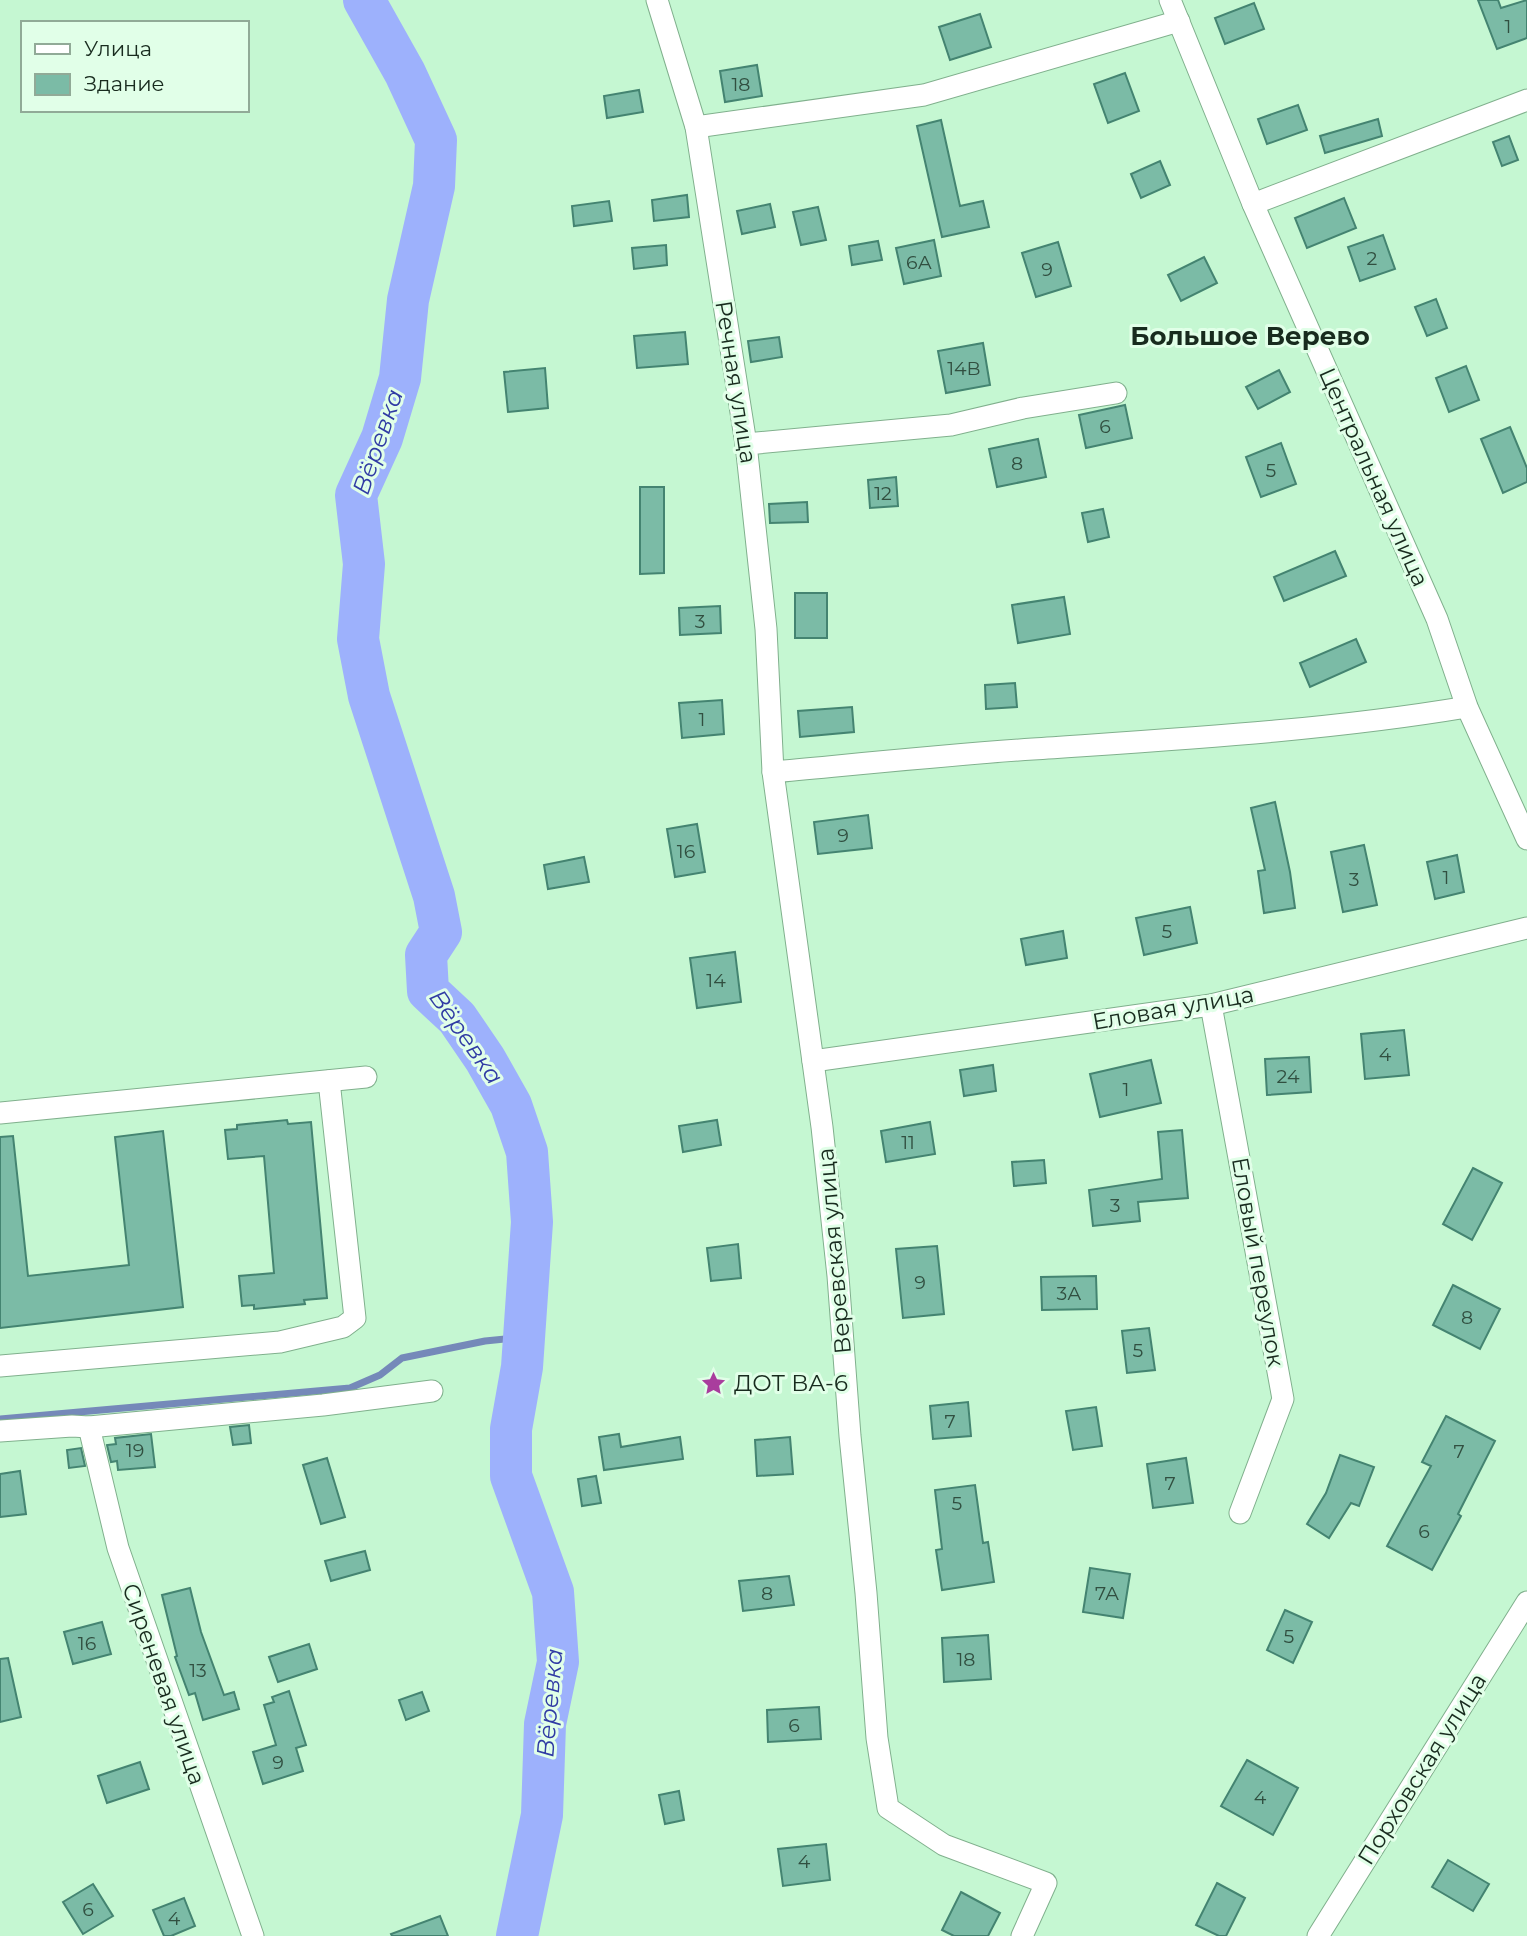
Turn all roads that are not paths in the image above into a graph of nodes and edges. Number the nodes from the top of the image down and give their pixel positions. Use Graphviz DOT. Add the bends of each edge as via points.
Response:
graph roads {
  1 [pos="657,0"];
  2 [pos="1170,0"];
  3 [pos="1179,21"];
  4 [pos="1527,100"];
  5 [pos="696,127"];
  6 [pos="1253,204"];
  7 [pos="1116,393"];
  8 [pos="746,444"];
  9 [pos="1467,707"];
  10 [pos="773,772"];
  11 [pos="1527,839"];
  12 [pos="1527,928"];
  13 [pos="1211,1005"];
  14 [pos="813,1061"];
  15 [pos="366,1077"];
  16 [pos="329,1081"];
  17 [pos="0,1113"];
  18 [pos="0,1366"];
  19 [pos="432,1391"];
  20 [pos="89,1427"];
  21 [pos="0,1431"];
  22 [pos="1240,1513"];
  23 [pos="1527,1602"];
  24 [pos="253,1936"];
  25 [pos="1022,1936"];
  26 [pos="1318,1936"];
  1 -- 5 [label="street, Речная улица"];
  2 -- 3 [label="street, Центральная улица"];
  3 -- 5 [label="street" via="924,94"];
  3 -- 6 [label="street, Центральная улица"];
  4 -- 6 [label="street"];
  5 -- 8 [label="street, Речная улица"];
  6 -- 9 [label="street, Центральная улица" via="1437,619"];
  7 -- 8 [label="street" via="951,425"];
  8 -- 10 [label="street, Речная улица" via="766,629"];
  9 -- 10 [label="street" via="1278,732"];
  9 -- 11 [label="street, Центральная улица"];
  10 -- 14 [label="street, Веревская улица"];
  12 -- 13 [label="street, Еловая улица"];
  13 -- 14 [label="street, Еловая улица"];
  13 -- 22 [label="street, Еловый переулок" via="1283,1399"];
  14 -- 25 [label="street, Веревская улица" via="838,1276 877,1738 888,1808 944,1845 1046,1883"];
  15 -- 16 [label="street"];
  16 -- 17 [label="street"];
  16 -- 18 [label="street" via="355,1318 343,1327 280,1342"];
  19 -- 20 [label="street"];
  20 -- 21 [label="street"];
  20 -- 24 [label="street, Сиреневая улица" via="118,1548"];
  23 -- 26 [label="street, Порховская улица"];
}
